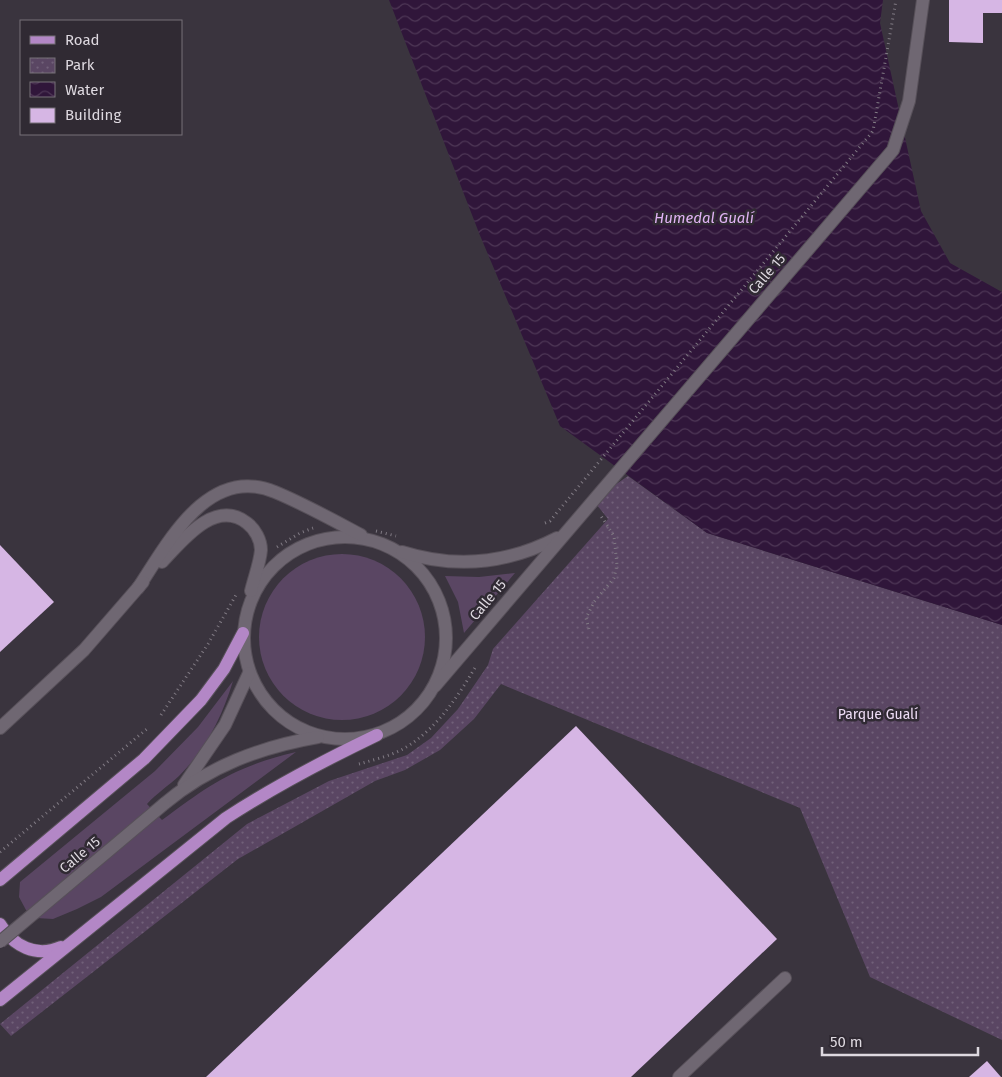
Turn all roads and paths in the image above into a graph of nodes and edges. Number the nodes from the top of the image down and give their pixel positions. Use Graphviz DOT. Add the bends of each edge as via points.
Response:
graph roads {
  1 [pos="896,0"];
  2 [pos="923,0"];
  3 [pos="598,512"];
  4 [pos="550,521"];
  5 [pos="567,531"];
  6 [pos="374,541"];
  7 [pos="138,588"];
  8 [pos="248,606"];
  9 [pos="589,629"];
  10 [pos="243,633"];
  11 [pos="208,644"];
  12 [pos="249,672"];
  13 [pos="435,686"];
  14 [pos="157,720"];
  15 [pos="150,727"];
  16 [pos="0,728"];
  17 [pos="377,735"];
  18 [pos="320,737"];
  19 [pos="180,791"];
  20 [pos="0,852"];
  21 [pos="4,877"];
  22 [pos="0,885"];
  23 [pos="0,924"];
  24 [pos="0,942"];
  25 [pos="68,944"];
  26 [pos="786,978"];
  27 [pos="0,1000"];
  28 [pos="679,1077"];
  1 -- 4 [label="path" via="873,130"];
  2 -- 5 [label="street, Calle 15" via="909,101 893,150"];
  3 -- 9 [label="path" via="614,536 617,565 614,578 594,602 586,618"];
  5 -- 6 [label="street, Calle 15" via="534,550 470,563 436,561"];
  5 -- 13 [label="street, Calle 15"];
  6 -- 7 [label="street" via="273,491 246,486 223,490 200,504 182,523"];
  6 -- 8 [label="street" via="348,537 322,539 298,548 276,562 259,582"];
  6 -- 13 [label="street" via="412,563 438,599 445,621 446,643 443,665"];
  7 -- 8 [label="street" via="202,524 209,519 235,516 253,528 261,548"];
  7 -- 16 [label="street" via="84,650"];
  8 -- 10 [label="street"];
  10 -- 12 [label="street"];
  10 -- 21 [label="main road" via="224,669 201,700 144,760"];
  11 -- 14 [label="path"];
  12 -- 18 [label="street" via="260,695 277,714 297,728"];
  12 -- 19 [label="street, Calle 15" via="225,725"];
  13 -- 17 [label="street" via="420,707 400,724"];
  15 -- 20 [label="path"];
  17 -- 18 [label="street" via="349,740"];
  17 -- 25 [label="main road" via="326,759 226,818"];
  18 -- 19 [label="street, Calle 15" via="289,742 229,762"];
  19 -- 24 [label="street, Calle 15, bridge"];
  21 -- 22 [label="main road"];
  23 -- 25 [label="main road" via="17,944 29,950 56,950"];
  25 -- 27 [label="main road"];
  26 -- 28 [label="street"];
}
